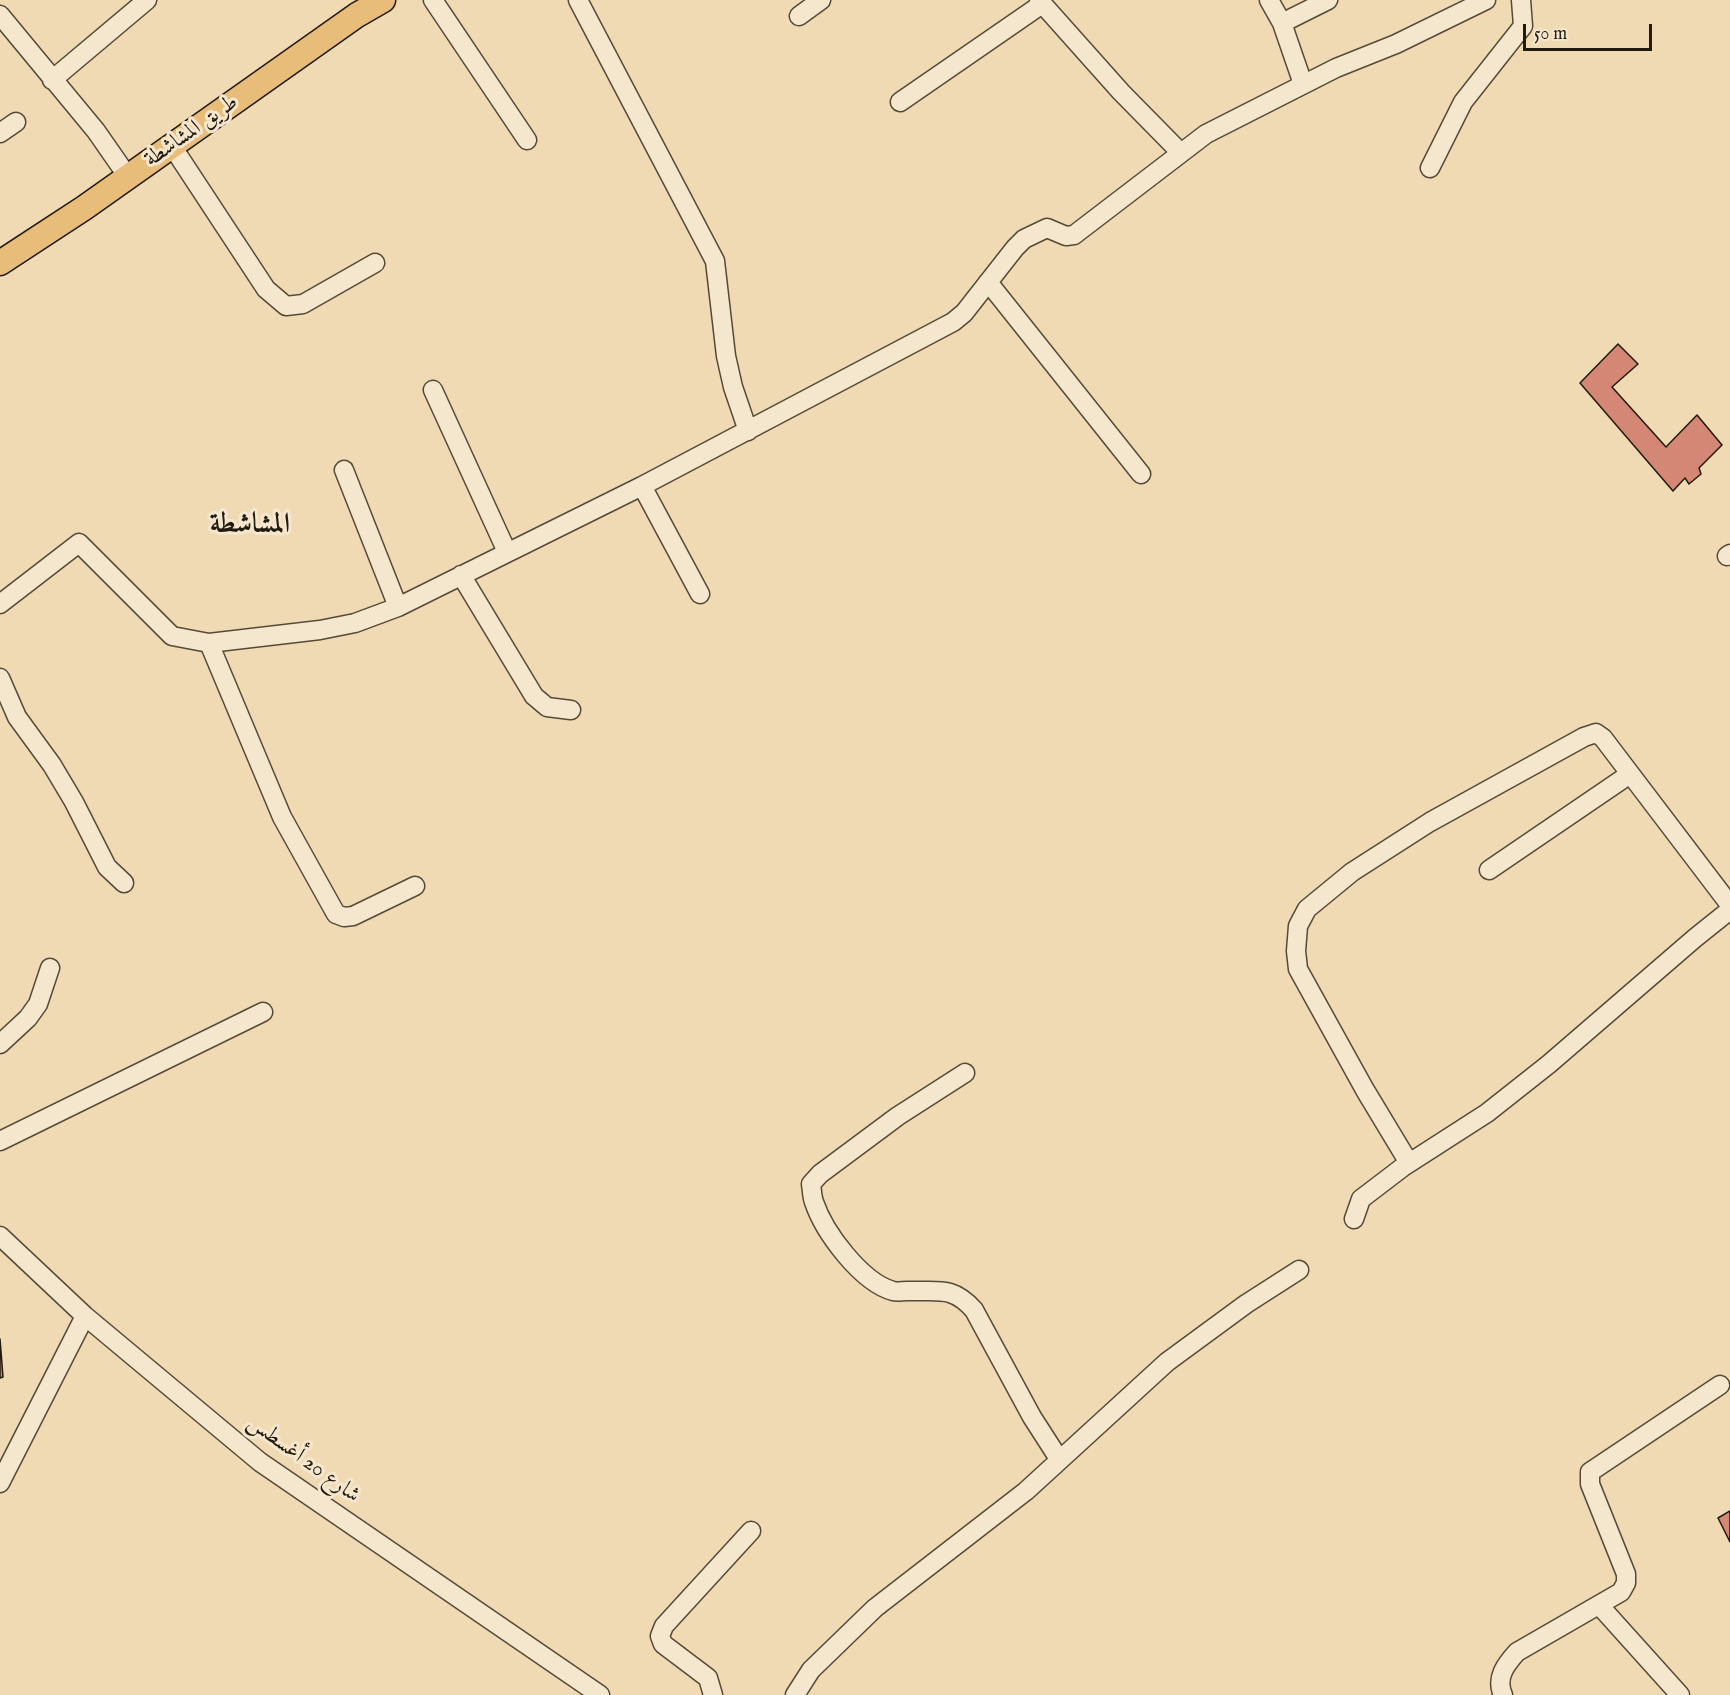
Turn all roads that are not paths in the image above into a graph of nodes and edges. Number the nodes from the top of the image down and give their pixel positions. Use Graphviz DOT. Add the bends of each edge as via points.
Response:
graph roads {
  1 [pos="147,0"];
  2 [pos="383,0"];
  3 [pos="433,0"];
  4 [pos="578,0"];
  5 [pos="820,0"];
  6 [pos="1269,0"];
  7 [pos="1328,0"];
  8 [pos="1486,0"];
  9 [pos="1521,0"];
  10 [pos="1040,2"];
  11 [pos="0,15"];
  12 [pos="798,16"];
  13 [pos="1282,23"];
  14 [pos="52,80"];
  15 [pos="1303,84"];
  16 [pos="900,102"];
  17 [pos="16,122"];
  18 [pos="0,133"];
  19 [pos="526,140"];
  20 [pos="172,146"];
  21 [pos="1181,153"];
  22 [pos="1430,168"];
  23 [pos="128,177"];
  24 [pos="0,263"];
  25 [pos="375,263"];
  26 [pos="988,282"];
  27 [pos="433,390"];
  28 [pos="748,431"];
  29 [pos="344,470"];
  30 [pos="1141,474"];
  31 [pos="642,486"];
  32 [pos="507,552"];
  33 [pos="461,575"];
  34 [pos="700,594"];
  35 [pos="0,604"];
  36 [pos="398,607"];
  37 [pos="209,643"];
  38 [pos="0,678"];
  39 [pos="571,710"];
  40 [pos="1630,774"];
  41 [pos="1489,870"];
  42 [pos="124,883"];
  43 [pos="415,886"];
  44 [pos="1730,905"];
  45 [pos="1730,910"];
  46 [pos="50,968"];
  47 [pos="263,1012"];
  48 [pos="0,1044"];
  49 [pos="965,1072"];
  50 [pos="0,1141"];
  51 [pos="1409,1163"];
  52 [pos="1354,1219"];
  53 [pos="0,1236"];
  54 [pos="1299,1270"];
  55 [pos="86,1316"];
  56 [pos="1720,1385"];
  57 [pos="1059,1459"];
  58 [pos="0,1483"];
  59 [pos="750,1531"];
  60 [pos="1599,1605"];
  61 [pos="600,1695"];
  62 [pos="713,1695"];
  63 [pos="795,1695"];
  64 [pos="1503,1695"];
  65 [pos="1680,1695"];
  1 -- 14 [label="street"];
  2 -- 20 [label="main road, طريق المشاشطة"];
  3 -- 19 [label="street"];
  4 -- 28 [label="street" via="715,261 726,356"];
  5 -- 12 [label="street"];
  6 -- 13 [label="street"];
  7 -- 13 [label="street"];
  8 -- 15 [label="street" via="1396,45"];
  9 -- 22 [label="street" via="1523,26 1463,102"];
  10 -- 16 [label="street"];
  10 -- 21 [label="street"];
  11 -- 14 [label="street"];
  13 -- 15 [label="street"];
  14 -- 23 [label="street" via="96,131"];
  15 -- 21 [label="street" via="1206,134"];
  17 -- 18 [label="street"];
  20 -- 23 [label="main road, طريق المشاشطة"];
  20 -- 25 [label="street" via="266,289 286,306 303,304"];
  21 -- 26 [label="street" via="1074,235 1047,228 1024,239"];
  23 -- 24 [label="main road, طريق المشاشطة"];
  26 -- 28 [label="street" via="953,322"];
  26 -- 30 [label="street"];
  27 -- 32 [label="street"];
  28 -- 31 [label="street"];
  29 -- 36 [label="street"];
  31 -- 32 [label="street"];
  31 -- 34 [label="street"];
  32 -- 33 [label="street"];
  33 -- 36 [label="street"];
  33 -- 39 [label="street" via="534,696 547,707"];
  35 -- 37 [label="street" via="79,543 172,636"];
  36 -- 37 [label="street" via="355,623 320,630"];
  37 -- 43 [label="street" via="282,817 336,914 353,916"];
  38 -- 42 [label="street" via="17,717 57,774 107,867"];
  40 -- 41 [label="street"];
  40 -- 44 [label="street"];
  40 -- 51 [label="street" via="1603,738 1591,734 1430,822 1352,872 1307,909 1298,926 1298,969"];
  45 -- 51 [label="street" via="1522,1085"];
  46 -- 48 [label="street" via="38,1004"];
  47 -- 50 [label="street"];
  49 -- 57 [label="street" via="820,1174 811,1184 813,1201 838,1244 872,1280 893,1291 940,1290 966,1300"];
  51 -- 52 [label="street" via="1361,1199"];
  53 -- 55 [label="street, شارع 20 أغسطس"];
  54 -- 57 [label="street" via="1167,1362"];
  55 -- 58 [label="street"];
  55 -- 61 [label="street, شارع 20 أغسطس" via="260,1462"];
  56 -- 60 [label="street" via="1590,1472 1590,1484 1626,1574 1621,1592"];
  57 -- 63 [label="street" via="1026,1491 875,1608 812,1670"];
  59 -- 62 [label="street" via="664,1626 660,1636 663,1644 708,1678"];
  60 -- 64 [label="street" via="1517,1652 1501,1677"];
  60 -- 65 [label="street"];
}
